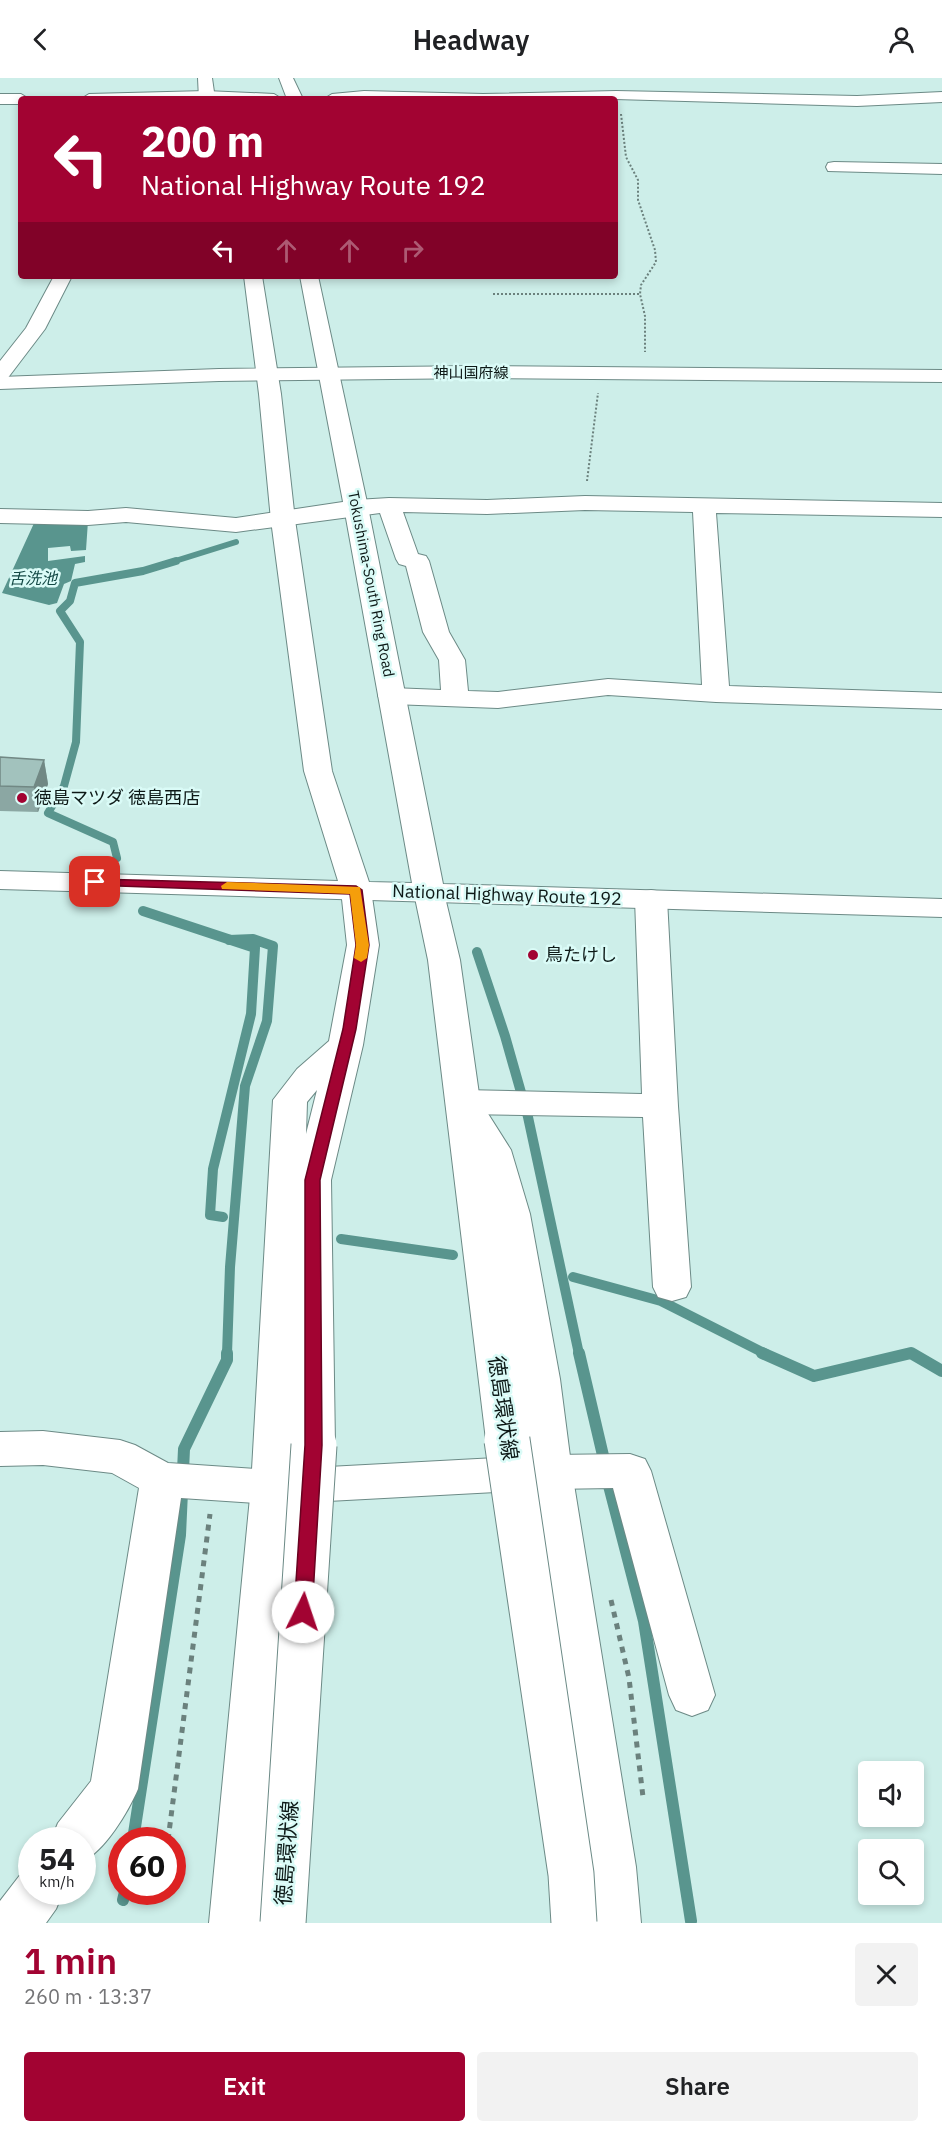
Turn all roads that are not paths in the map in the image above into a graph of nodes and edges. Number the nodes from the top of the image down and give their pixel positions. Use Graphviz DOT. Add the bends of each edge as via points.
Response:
graph roads {
  1 [pos="184,78"];
  2 [pos="205,78"];
  3 [pos="286,78"];
  4 [pos="169,96"];
  5 [pos="207,96"];
  6 [pos="294,96"];
  7 [pos="618,96"];
  8 [pos="942,98"];
  9 [pos="0,99"];
  10 [pos="18,99"];
  11 [pos="834,167"];
  12 [pos="942,170"];
  13 [pos="61,279"];
  14 [pos="253,279"];
  15 [pos="310,279"];
  16 [pos="329,374"];
  17 [pos="0,375"];
  18 [pos="267,375"];
  19 [pos="942,376"];
  20 [pos="0,383"];
  21 [pos="704,504"];
  22 [pos="389,505"];
  23 [pos="356,507"];
  24 [pos="942,510"];
  25 [pos="0,516"];
  26 [pos="283,520"];
  27 [pos="716,693"];
  28 [pos="392,696"];
  29 [pos="455,698"];
  30 [pos="942,701"];
  31 [pos="0,880"];
  32 [pos="356,890"];
  33 [pos="429,893"];
  34 [pos="651,899"];
  35 [pos="942,908"];
  36 [pos="346,1045"];
  37 [pos="463,1102"];
  38 [pos="660,1106"];
  39 [pos="672,1287"];
  40 [pos="0,1449"];
  41 [pos="551,1472"];
  42 [pos="187,1481"];
  43 [pos="272,1487"];
  44 [pos="692,1695"];
  45 [pos="86,1827"];
  46 [pos="28,1905"];
  47 [pos="15,1923"];
  48 [pos="235,1923"];
  49 [pos="283,1923"];
  50 [pos="574,1923"];
  51 [pos="615,1923"];
  1 -- 4 [label="main road"];
  2 -- 5 [label="main road"];
  3 -- 6 [label="main road"];
  7 -- 8 [label="main road" via="857,101"];
  9 -- 10 [label="main road"];
  11 -- 12 [label="main road"];
  13 -- 17 [label="main road" via="35,329"];
  14 -- 18 [label="main road"];
  15 -- 16 [label="main road, Tokushima-South Ring Road"];
  16 -- 18 [label="main road, 神山国府線"];
  16 -- 19 [label="main road, 神山国府線"];
  16 -- 23 [label="main road, Tokushima-South Ring Road"];
  18 -- 20 [label="main road, 神山国府線"];
  18 -- 26 [label="main road"];
  21 -- 22 [label="main road"];
  21 -- 24 [label="main road"];
  21 -- 27 [label="main road"];
  22 -- 23 [label="main road"];
  22 -- 29 [label="main road" via="408,559 417,561 436,632 452,660"];
  23 -- 26 [label="main road"];
  23 -- 28 [label="main road, Tokushima-South Ring Road"];
  25 -- 26 [label="main road" via="126,515 236,525"];
  26 -- 32 [label="main road" via="318,771"];
  27 -- 29 [label="main road" via="608,687 498,700"];
  27 -- 30 [label="main road"];
  28 -- 29 [label="main road"];
  28 -- 33 [label="main road, Tokushima-South Ring Road"];
  31 -- 32 [label="main road, National Highway Route 192"];
  32 -- 33 [label="main road, National Highway Route 192"];
  32 -- 36 [label="main road, 徳島環状線" via="363,945"];
  33 -- 34 [label="main road, National Highway Route 192"];
  33 -- 37 [label="main road, 徳島環状線" via="444,960"];
  34 -- 35 [label="main road, National Highway Route 192"];
  34 -- 38 [label="main road"];
  36 -- 43 [label="main road" via="309,1077 290,1100"];
  36 -- 49 [label="main road, 徳島環状線, bridge" via="313,1180 314,1445"];
  37 -- 38 [label="main road"];
  37 -- 41 [label="main road" via="493,1150 511,1214 540,1378"];
  37 -- 50 [label="main road, 徳島環状線, bridge" via="507,1440 571,1874"];
  38 -- 39 [label="main road"];
  40 -- 42 [label="main road" via="43,1448 120,1457"];
  41 -- 43 [label="main road"];
  41 -- 44 [label="main road" via="630,1471"];
  41 -- 51 [label="main road" via="611,1867"];
  42 -- 43 [label="main road"];
  42 -- 45 [label="main road" via="114,1789"];
  43 -- 48 [label="main road"];
  46 -- 47 [label="main road"];
}
